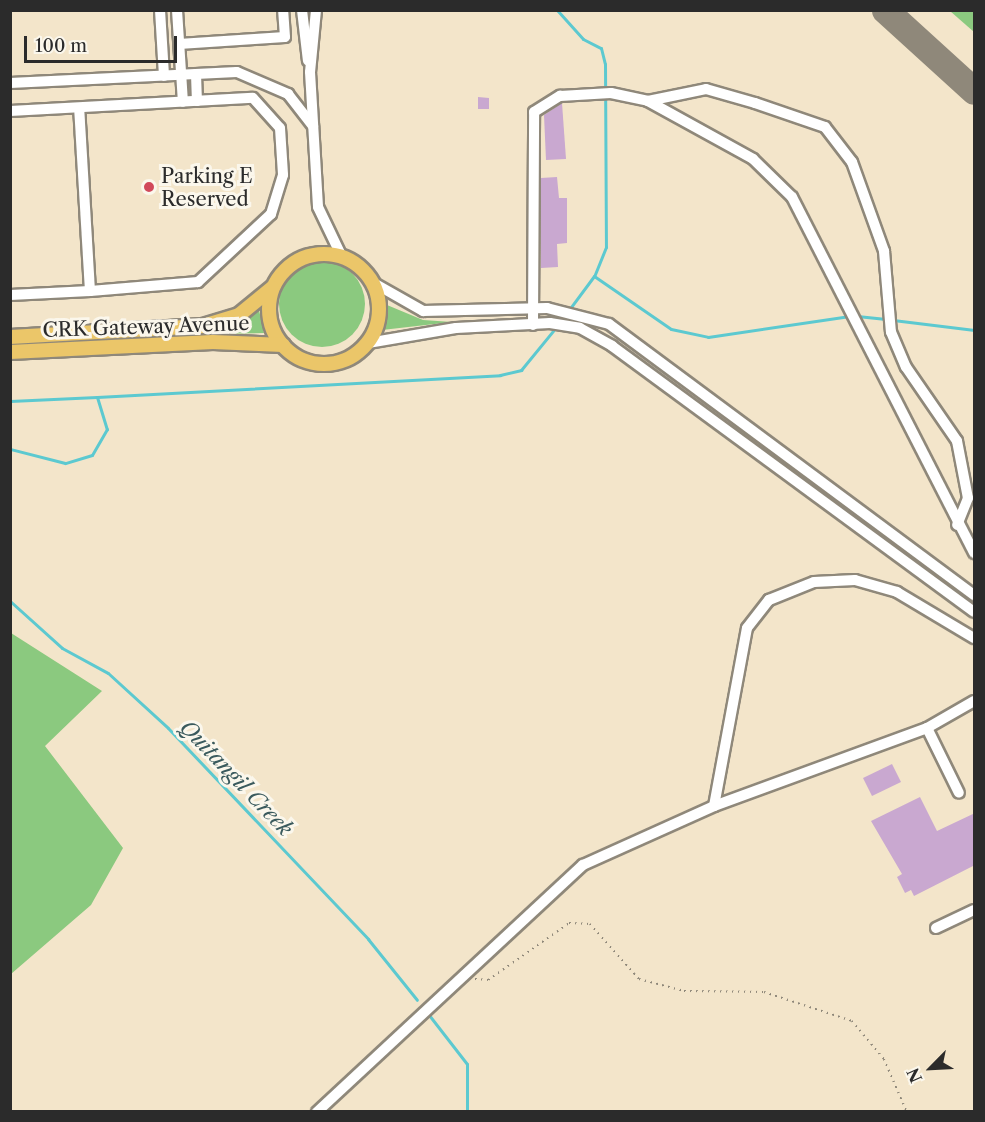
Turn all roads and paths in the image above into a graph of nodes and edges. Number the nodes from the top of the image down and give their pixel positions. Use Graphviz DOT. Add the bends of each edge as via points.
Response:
graph roads {
  1 [pos="283,10"];
  2 [pos="302,10"];
  3 [pos="316,10"];
  4 [pos="160,14"];
  5 [pos="177,14"];
  6 [pos="179,44"];
  7 [pos="310,72"];
  8 [pos="188,74"];
  9 [pos="164,76"];
  10 [pos="10,83"];
  11 [pos="190,101"];
  12 [pos="648,101"];
  13 [pos="79,108"];
  14 [pos="10,111"];
  15 [pos="313,126"];
  16 [pos="342,256"];
  17 [pos="372,282"];
  18 [pos="273,286"];
  19 [pos="90,291"];
  20 [pos="10,295"];
  21 [pos="532,309"];
  22 [pos="533,325"];
  23 [pos="10,338"];
  24 [pos="368,343"];
  25 [pos="283,345"];
  26 [pos="10,351"];
  27 [pos="957,525"];
  28 [pos="975,553"];
  29 [pos="975,595"];
  30 [pos="975,612"];
  31 [pos="975,638"];
  32 [pos="975,700"];
  33 [pos="927,728"];
  34 [pos="959,793"];
  35 [pos="714,806"];
  36 [pos="975,910"];
  37 [pos="936,928"];
  38 [pos="456,979"];
  39 [pos="317,1112"];
  40 [pos="907,1112"];
  1 -- 6 [label="street" via="285,36"];
  2 -- 7 [label="street"];
  3 -- 7 [label="street"];
  4 -- 5 [label="street"];
  4 -- 9 [label="street"];
  5 -- 6 [label="street"];
  6 -- 8 [label="street"];
  7 -- 15 [label="street"];
  8 -- 9 [label="street"];
  8 -- 11 [label="street"];
  8 -- 11 [label="street"];
  8 -- 15 [label="street" via="260,78 303,107"];
  9 -- 10 [label="street"];
  11 -- 13 [label="street"];
  11 -- 19 [label="street" via="253,98 277,120 283,175 271,214 198,282"];
  12 -- 21 [label="street" via="611,93 561,96 534,112"];
  12 -- 27 [label="street" via="753,159 792,197"];
  12 -- 27 [label="street" via="706,89 825,127 852,162 884,251 891,332 906,367 957,441 968,498"];
  13 -- 14 [label="street"];
  13 -- 19 [label="street"];
  15 -- 16 [label="street" via="318,207"];
  16 -- 17 [label="main road"];
  16 -- 18 [label="main road" via="326,253 295,261"];
  17 -- 21 [label="street" via="423,311"];
  17 -- 24 [label="main road" via="379,313"];
  18 -- 23 [label="main road, CRK Gateway Avenue" via="239,315 202,326"];
  18 -- 25 [label="main road" via="269,317"];
  19 -- 20 [label="street"];
  21 -- 22 [label="street"];
  21 -- 29 [label="street" via="577,312 609,324"];
  22 -- 24 [label="street" via="424,331"];
  22 -- 30 [label="street" via="580,328 612,346"];
  24 -- 25 [label="main road" via="342,362 326,364 295,356"];
  25 -- 26 [label="main road, CRK Gateway Avenue" via="213,342"];
  27 -- 28 [label="street"];
  31 -- 35 [label="street" via="897,592 855,580 814,582 769,600 747,628"];
  32 -- 33 [label="street"];
  33 -- 34 [label="street"];
  33 -- 35 [label="street"];
  35 -- 38 [label="street" via="583,865"];
  36 -- 37 [label="street"];
  38 -- 39 [label="street"];
  38 -- 40 [label="path" via="488,980 569,924 590,924 639,979 684,991 764,992 852,1021 884,1059"];
}
